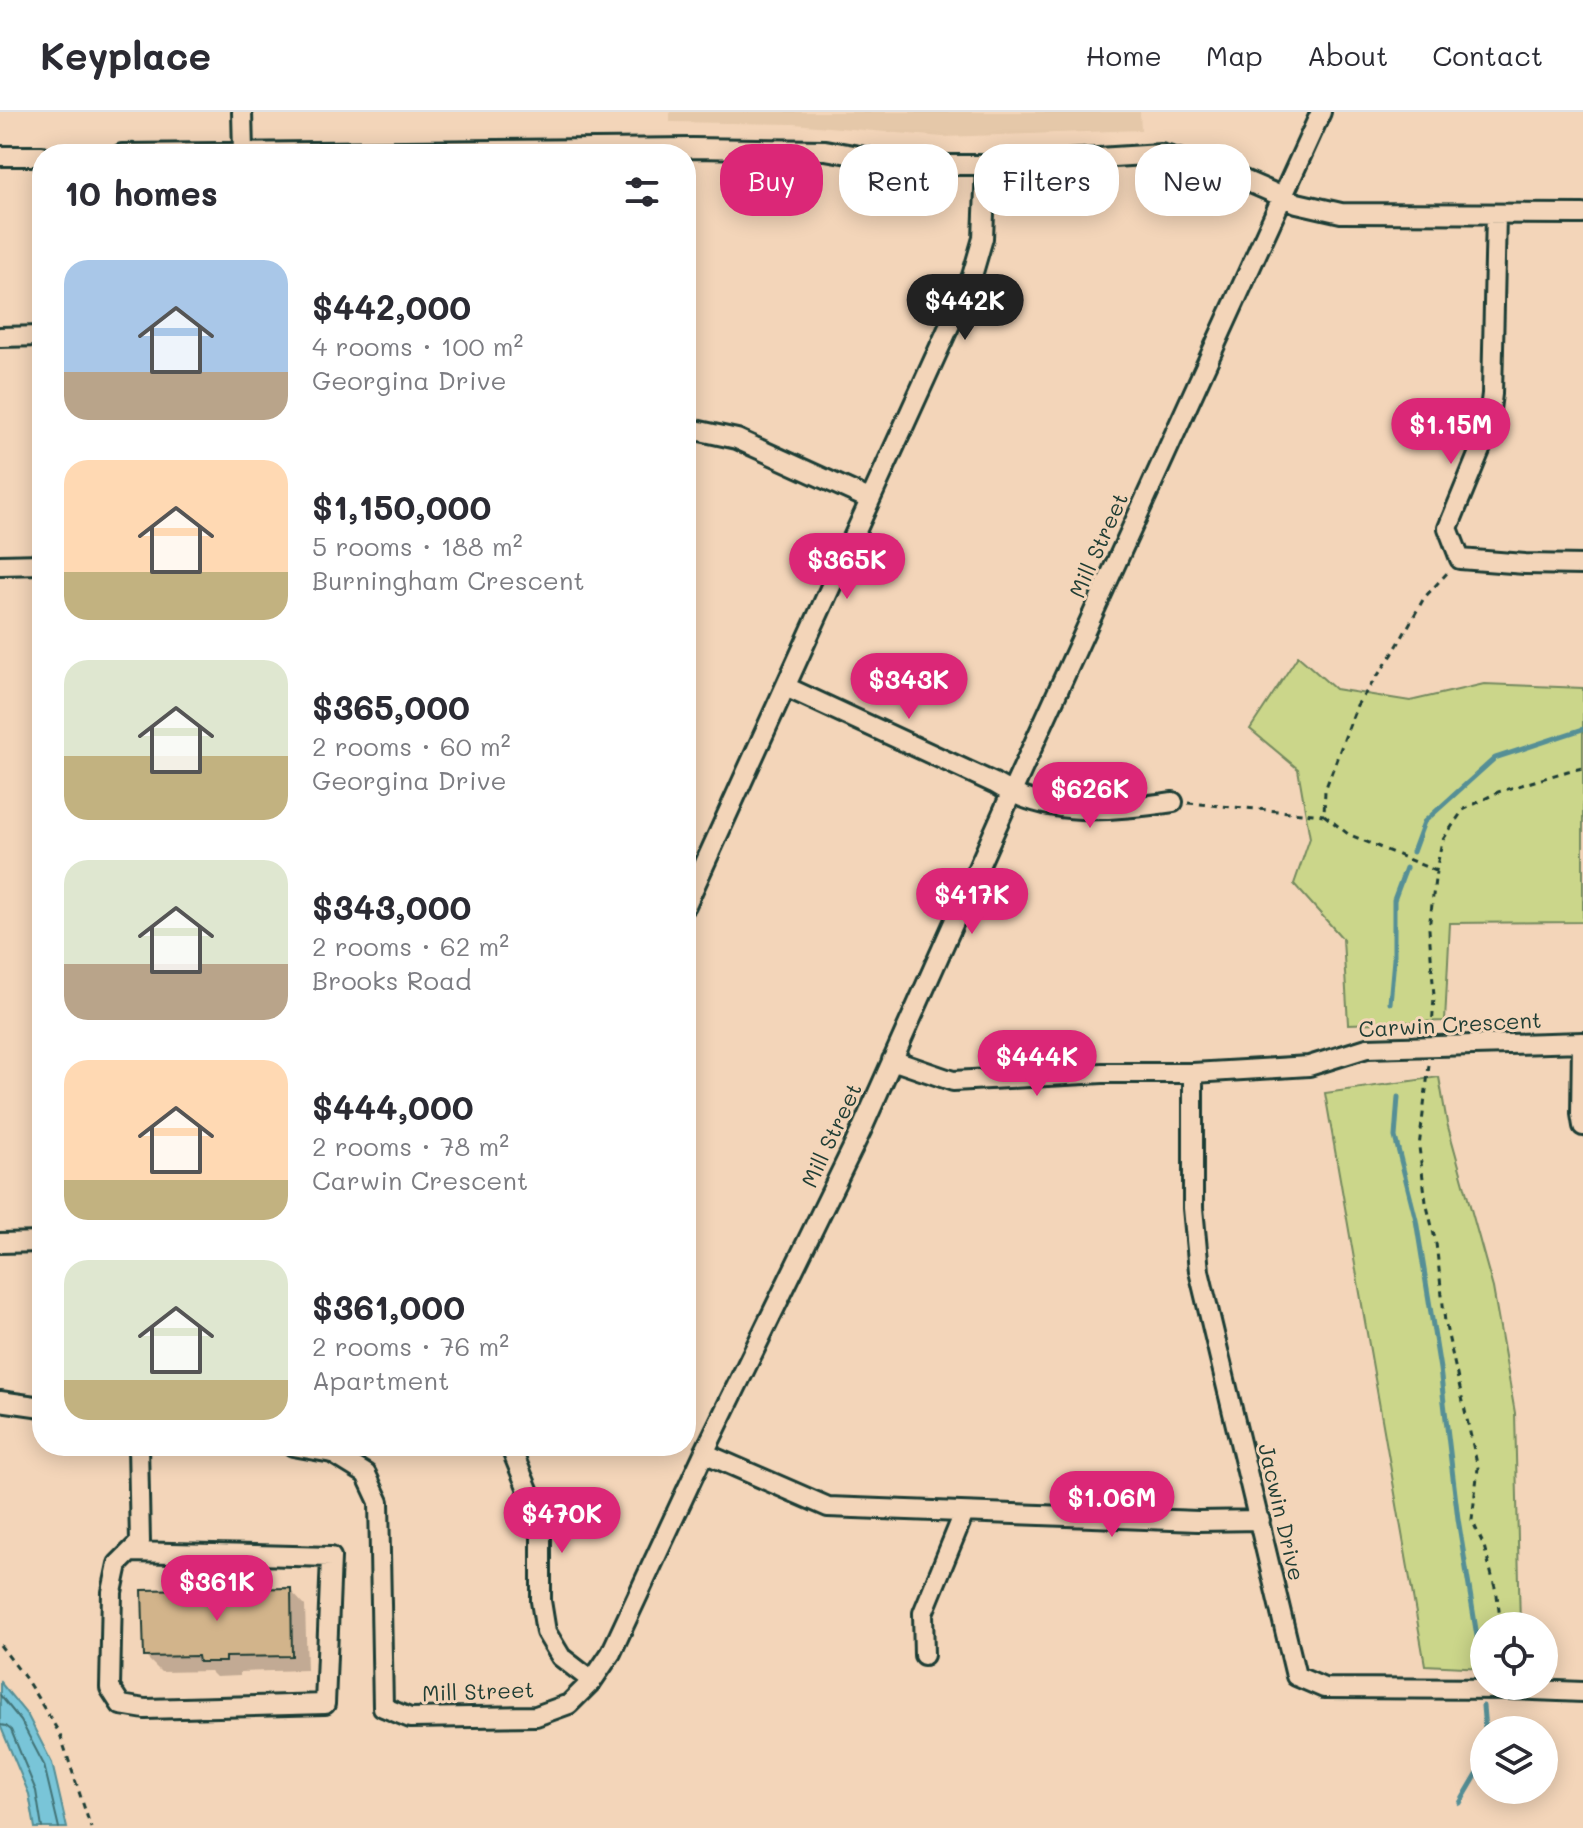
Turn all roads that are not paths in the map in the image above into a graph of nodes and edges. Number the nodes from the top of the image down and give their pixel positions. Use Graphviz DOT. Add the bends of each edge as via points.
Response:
graph roads {
  1 [pos="242,112"];
  2 [pos="1321,112"];
  3 [pos="243,144"];
  4 [pos="696,148"];
  5 [pos="0,156"];
  6 [pos="32,156"];
  7 [pos="1119,157"];
  8 [pos="974,165"];
  9 [pos="1282,197"];
  10 [pos="1496,214"];
  11 [pos="1583,214"];
  12 [pos="984,216"];
  13 [pos="32,336"];
  14 [pos="0,337"];
  15 [pos="696,430"];
  16 [pos="869,499"];
  17 [pos="32,564"];
  18 [pos="0,565"];
  19 [pos="1583,565"];
  20 [pos="786,687"];
  21 [pos="1011,794"];
  22 [pos="1173,802"];
  23 [pos="696,883"];
  24 [pos="1582,1042"];
  25 [pos="892,1060"];
  26 [pos="1193,1073"];
  27 [pos="1583,1126"];
  28 [pos="32,1242"];
  29 [pos="0,1243"];
  30 [pos="0,1401"];
  31 [pos="32,1406"];
  32 [pos="704,1453"];
  33 [pos="138,1456"];
  34 [pos="337,1456"];
  35 [pos="514,1456"];
  36 [pos="964,1513"];
  37 [pos="1260,1520"];
  38 [pos="130,1552"];
  39 [pos="924,1655"];
  40 [pos="592,1681"];
  41 [pos="1583,1692"];
  1 -- 3 [label="street"];
  2 -- 9 [label="street, Mill Street"];
  4 -- 8 [label="street" via="825,150 912,165"];
  5 -- 6 [label="street"];
  7 -- 9 [label="street" via="1161,154 1223,171"];
  9 -- 10 [label="street" via="1341,213"];
  9 -- 21 [label="street, Mill Street"];
  10 -- 11 [label="street"];
  10 -- 19 [label="street" via="1487,433 1448,528 1460,559"];
  12 -- 16 [label="street" via="972,276"];
  13 -- 14 [label="street"];
  15 -- 16 [label="street" via="737,439"];
  16 -- 20 [label="street"];
  17 -- 18 [label="street"];
  20 -- 21 [label="street"];
  20 -- 23 [label="street"];
  21 -- 22 [label="street" via="1045,806 1082,809"];
  21 -- 25 [label="street, Mill Street"];
  24 -- 26 [label="street, Carwin Crescent" via="1367,1048 1309,1066"];
  24 -- 27 [label="street"];
  25 -- 26 [label="street, Carwin Crescent" via="953,1081"];
  25 -- 32 [label="street, Mill Street"];
  26 -- 37 [label="street, Jacwin Drive" via="1193,1208 1199,1271"];
  28 -- 29 [label="street"];
  30 -- 31 [label="street"];
  32 -- 36 [label="street" via="828,1507"];
  32 -- 40 [label="street, Mill Street" via="611,1653"];
  33 -- 38 [label="street" via="140,1542"];
  34 -- 40 [label="street, Mill Street" via="366,1474 379,1502 383,1707 410,1718 536,1716 569,1704"];
  35 -- 40 [label="street" via="541,1521 546,1632 561,1657"];
  36 -- 37 [label="street"];
  36 -- 39 [label="street" via="923,1613"];
  37 -- 41 [label="street, Jacwin Drive" via="1296,1676 1324,1688"];
  38 -- 38 [label="street" via="118,1564 112,1592 110,1688 121,1705 145,1709 325,1704 331,1557"];
}
